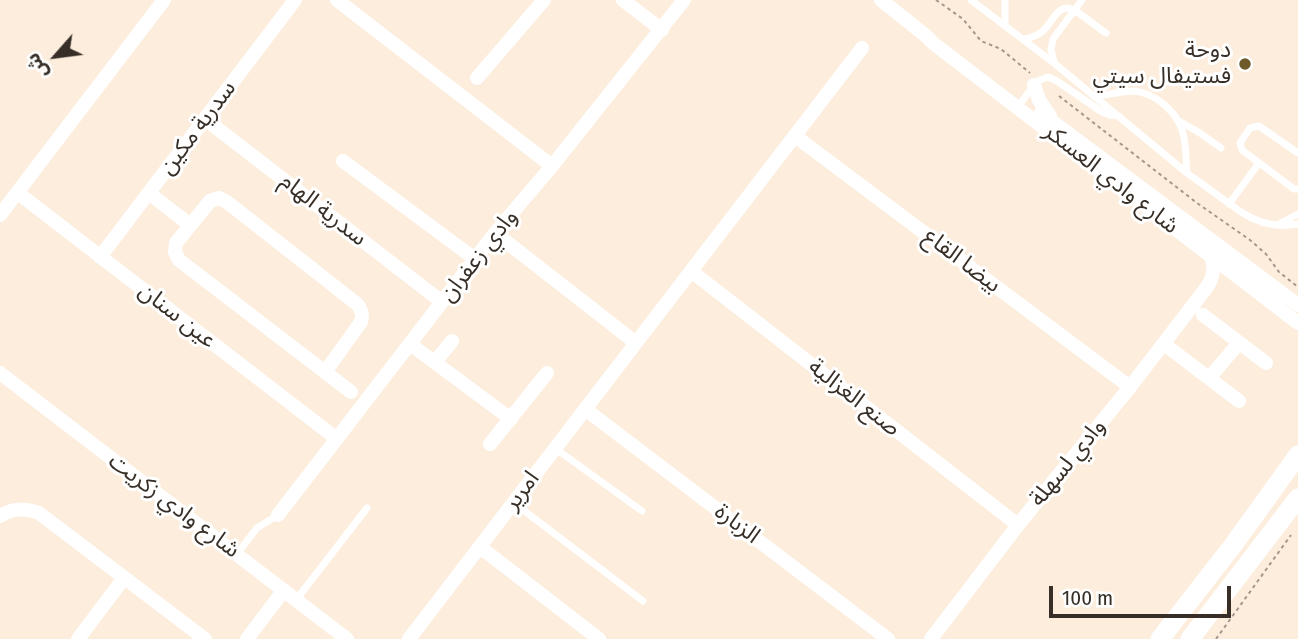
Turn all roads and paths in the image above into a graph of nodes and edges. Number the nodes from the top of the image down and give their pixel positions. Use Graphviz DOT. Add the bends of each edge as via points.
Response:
graph roads {
  1 [pos="164,0"];
  2 [pos="295,0"];
  3 [pos="337,0"];
  4 [pos="544,0"];
  5 [pos="623,0"];
  6 [pos="684,0"];
  7 [pos="881,0"];
  8 [pos="936,0"];
  9 [pos="971,0"];
  10 [pos="1005,0"];
  11 [pos="1082,0"];
  12 [pos="1074,10"];
  13 [pos="1005,26"];
  14 [pos="662,30"];
  15 [pos="1105,33"];
  16 [pos="1023,39"];
  17 [pos="862,48"];
  18 [pos="1054,63"];
  19 [pos="477,78"];
  20 [pos="1037,82"];
  21 [pos="1095,96"];
  22 [pos="1061,97"];
  23 [pos="1020,103"];
  24 [pos="1119,116"];
  25 [pos="205,119"];
  26 [pos="1177,120"];
  27 [pos="1058,125"];
  28 [pos="795,135"];
  29 [pos="1221,148"];
  30 [pos="1298,153"];
  31 [pos="343,161"];
  32 [pos="1259,163"];
  33 [pos="552,166"];
  34 [pos="1187,173"];
  35 [pos="1298,189"];
  36 [pos="18,193"];
  37 [pos="149,193"];
  38 [pos="1228,204"];
  39 [pos="1298,214"];
  40 [pos="0,215"];
  41 [pos="1298,224"];
  42 [pos="190,225"];
  43 [pos="1276,225"];
  44 [pos="495,233"];
  45 [pos="1210,256"];
  46 [pos="100,257"];
  47 [pos="475,260"];
  48 [pos="691,271"];
  49 [pos="1235,275"];
  50 [pos="1298,287"];
  51 [pos="1207,288"];
  52 [pos="442,302"];
  53 [pos="1298,305"];
  54 [pos="1203,315"];
  55 [pos="1298,323"];
  56 [pos="452,341"];
  57 [pos="636,343"];
  58 [pos="1239,343"];
  59 [pos="410,344"];
  60 [pos="1164,344"];
  61 [pos="435,362"];
  62 [pos="1266,363"];
  63 [pos="325,372"];
  64 [pos="0,373"];
  65 [pos="547,373"];
  66 [pos="1209,378"];
  67 [pos="1130,387"];
  68 [pos="351,392"];
  69 [pos="1239,401"];
  70 [pos="585,409"];
  71 [pos="510,419"];
  72 [pos="337,439"];
  73 [pos="490,444"];
  74 [pos="555,448"];
  75 [pos="1298,455"];
  76 [pos="1298,498"];
  77 [pos="513,503"];
  78 [pos="367,508"];
  79 [pos="642,511"];
  80 [pos="278,515"];
  81 [pos="0,516"];
  82 [pos="1018,524"];
  83 [pos="1290,536"];
  84 [pos="480,547"];
  85 [pos="237,554"];
  86 [pos="124,578"];
  87 [pos="284,590"];
  88 [pos="296,600"];
  89 [pos="643,601"];
  90 [pos="78,639"];
  91 [pos="205,639"];
  92 [pos="247,639"];
  93 [pos="347,639"];
  94 [pos="409,639"];
  95 [pos="599,639"];
  96 [pos="888,639"];
  97 [pos="931,639"];
  98 [pos="1160,639"];
  99 [pos="1190,639"];
  100 [pos="1216,639"];
  1 -- 36 [label="street"];
  2 -- 25 [label="street, سدرية مكين"];
  3 -- 33 [label="street"];
  4 -- 19 [label="street"];
  5 -- 14 [label="street"];
  6 -- 14 [label="street, وادي زعفران"];
  7 -- 23 [label="street, شارع وادي العسكر"];
  8 -- 20 [label="path" via="963,19 981,41 1002,49"];
  9 -- 13 [label="lane"];
  10 -- 13 [label="lane"];
  11 -- 12 [label="lane"];
  12 -- 15 [label="lane"];
  12 -- 16 [label="lane" via="1062,9 1041,33"];
  12 -- 18 [label="lane" via="1053,39"];
  13 -- 16 [label="lane"];
  14 -- 33 [label="street, وادي زعفران"];
  16 -- 18 [label="lane"];
  17 -- 28 [label="street, امرير"];
  18 -- 21 [label="lane"];
  20 -- 23 [label="lane"];
  20 -- 24 [label="lane" via="1054,79 1102,112"];
  20 -- 27 [label="street" via="1041,105"];
  21 -- 24 [label="lane"];
  21 -- 26 [label="lane" via="1146,93"];
  22 -- 50 [label="path" via="1260,248"];
  23 -- 27 [label="street, شارع وادي العسكر"];
  23 -- 45 [label="street, شارع وادي العسكر"];
  24 -- 34 [label="lane"];
  25 -- 37 [label="street, سدرية مكين"];
  25 -- 52 [label="street, سدرية الهام"];
  26 -- 29 [label="lane"];
  26 -- 34 [label="lane" via="1184,135"];
  27 -- 53 [label="street, شارع وادي العسكر"];
  28 -- 48 [label="street, امرير"];
  28 -- 67 [label="street, بيضا القاع"];
  30 -- 32 [label="lane" via="1256,126 1240,145"];
  31 -- 47 [label="street"];
  32 -- 35 [label="lane"];
  32 -- 38 [label="lane"];
  33 -- 44 [label="street, وادي زعفران"];
  34 -- 38 [label="lane"];
  36 -- 40 [label="street"];
  36 -- 46 [label="street, عين سنان"];
  37 -- 42 [label="street"];
  37 -- 46 [label="street, سدرية مكين"];
  38 -- 43 [label="lane" via="1250,218"];
  39 -- 43 [label="lane"];
  41 -- 43 [label="lane"];
  42 -- 63 [label="street" via="175,248 179,260"];
  42 -- 63 [label="street" via="210,201 223,199 357,304 361,322"];
  44 -- 47 [label="street, وادي زعفران"];
  44 -- 57 [label="street"];
  45 -- 49 [label="street, شارع وادي العسكر"];
  45 -- 51 [label="street" via="1213,272"];
  46 -- 72 [label="street, عين سنان"];
  47 -- 52 [label="street, وادي زعفران"];
  48 -- 57 [label="street, امرير"];
  48 -- 82 [label="street, صنع الغزالية"];
  49 -- 51 [label="street, وادي لسهلة" via="1220,278"];
  49 -- 55 [label="street, شارع وادي العسكر"];
  51 -- 60 [label="street, وادي لسهلة"];
  52 -- 59 [label="street, وادي زعفران"];
  54 -- 58 [label="street"];
  56 -- 61 [label="street"];
  57 -- 70 [label="street, امرير"];
  58 -- 62 [label="street"];
  58 -- 66 [label="street"];
  59 -- 61 [label="street"];
  59 -- 72 [label="street, وادي زعفران"];
  60 -- 66 [label="street"];
  60 -- 67 [label="street, وادي لسهلة"];
  61 -- 71 [label="street"];
  63 -- 68 [label="street"];
  64 -- 85 [label="street, شارع وادي زكريت"];
  65 -- 71 [label="street"];
  66 -- 69 [label="street"];
  67 -- 82 [label="street, وادي لسهلة"];
  70 -- 74 [label="street, امرير"];
  70 -- 96 [label="street, الزبارة"];
  71 -- 73 [label="street"];
  72 -- 80 [label="street, وادي زعفران"];
  74 -- 77 [label="street, امرير"];
  74 -- 79 [label="lane"];
  75 -- 98 [label="main road"];
  76 -- 99 [label="main road"];
  77 -- 84 [label="street, امرير"];
  77 -- 89 [label="lane"];
  78 -- 88 [label="lane"];
  80 -- 85 [label="lane" via="257,528"];
  81 -- 86 [label="street" via="17,509 39,513"];
  82 -- 97 [label="street, وادي لسهلة"];
  83 -- 100 [label="path"];
  84 -- 94 [label="street, امرير"];
  84 -- 95 [label="street"];
  85 -- 87 [label="street, شارع وادي زكريت"];
  86 -- 90 [label="street"];
  86 -- 91 [label="street"];
  87 -- 88 [label="street, شارع وادي زكريت"];
  87 -- 92 [label="street"];
  88 -- 93 [label="street, شارع وادي زكريت"];
}
